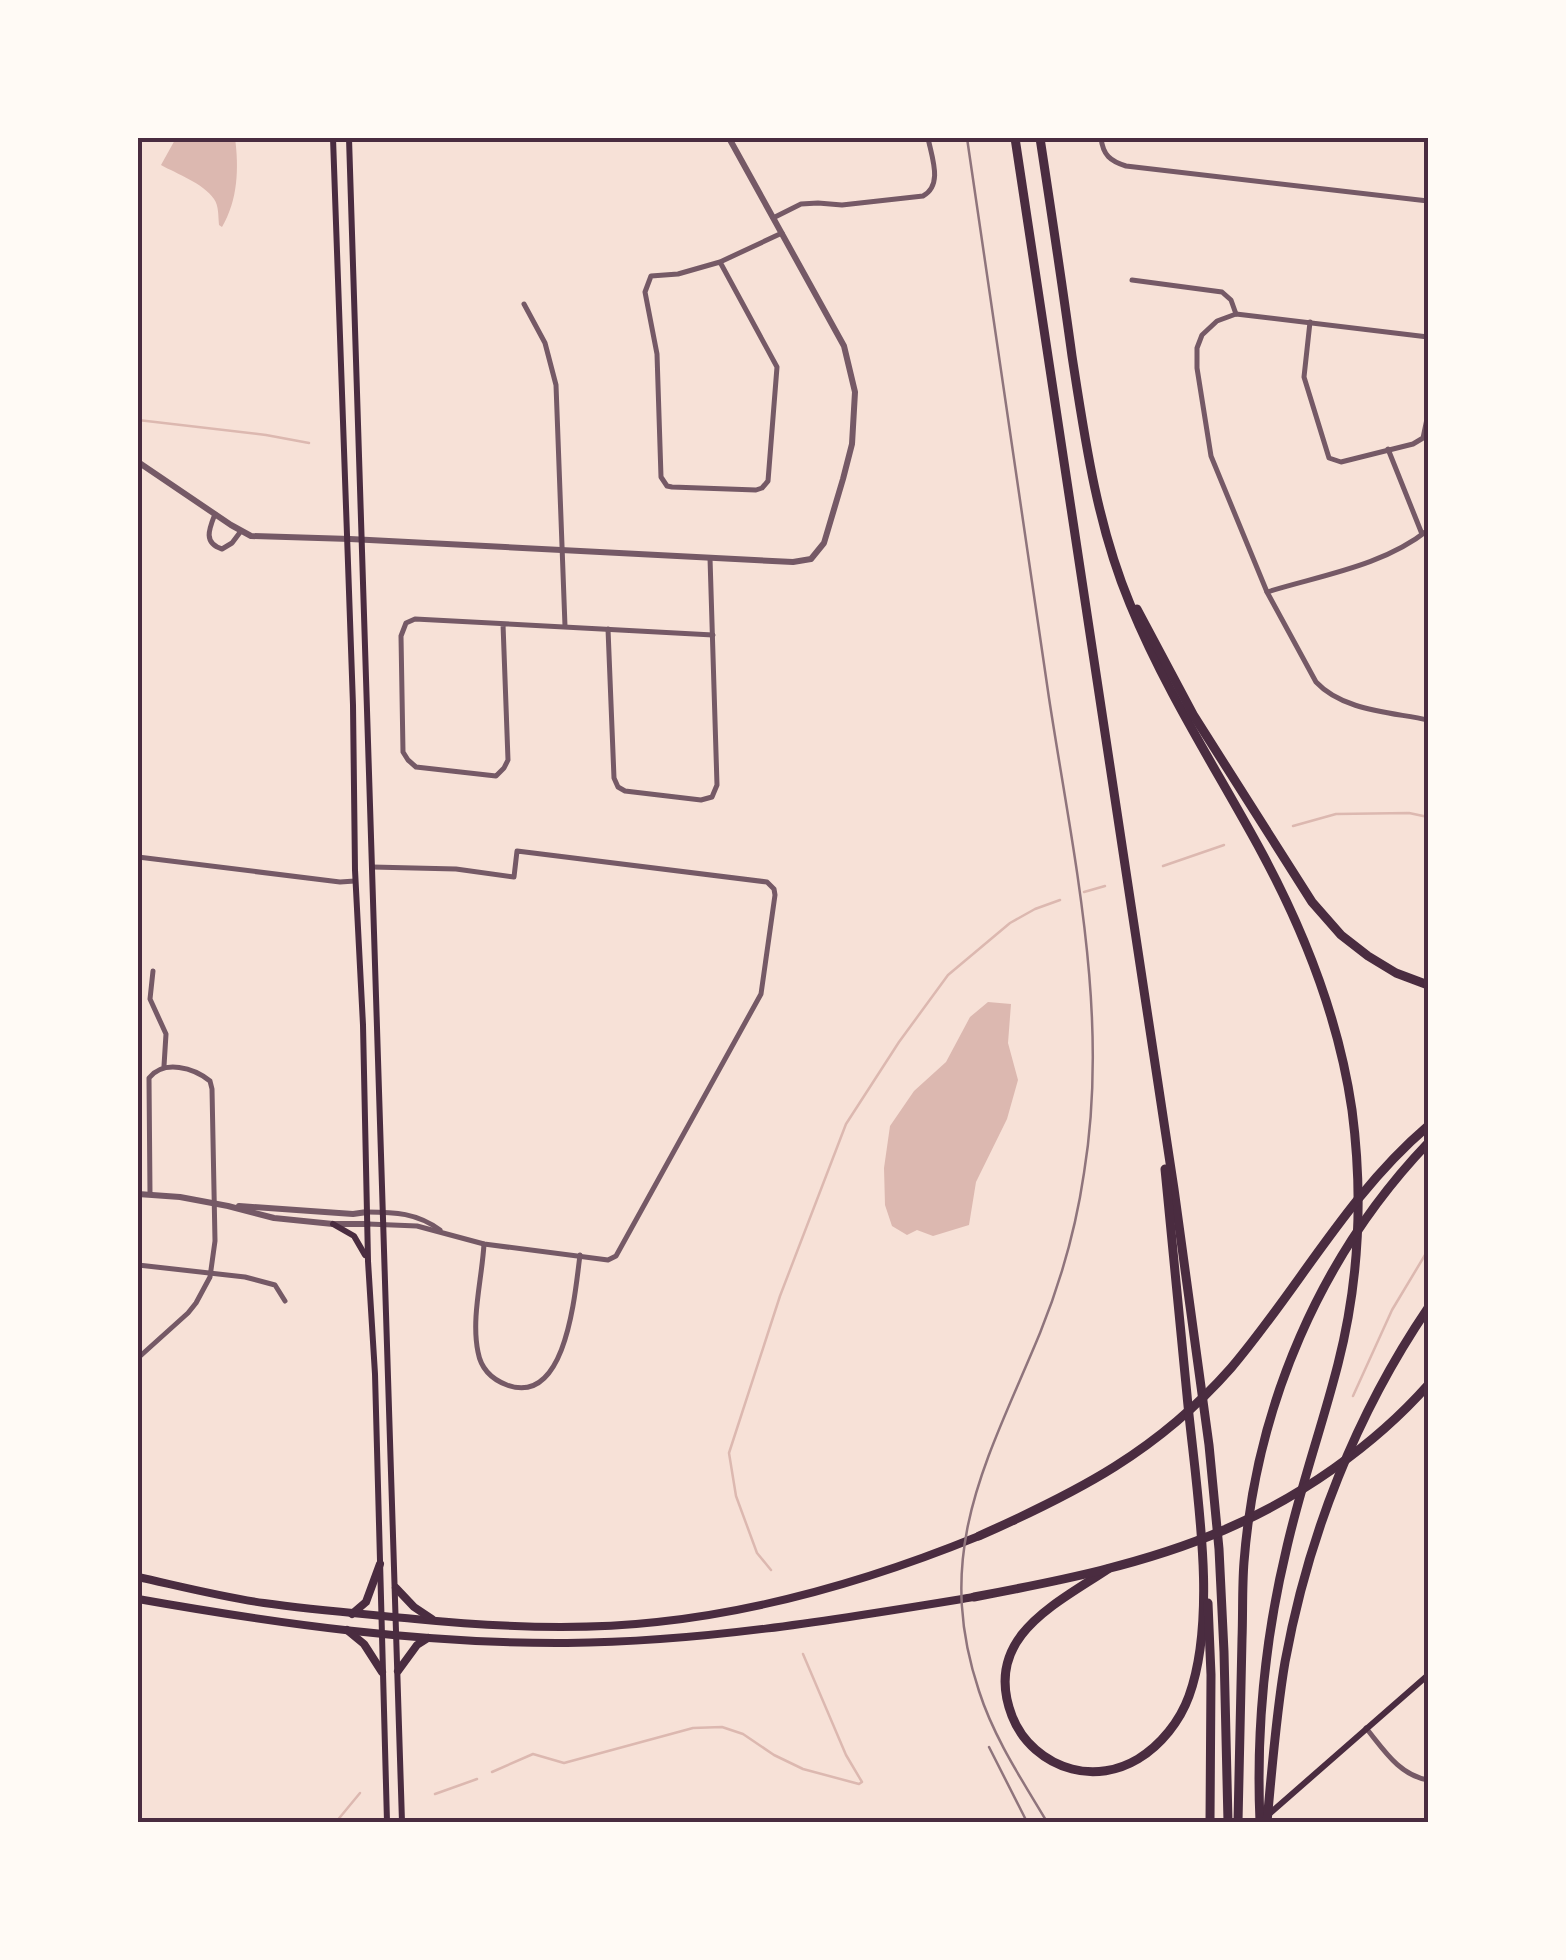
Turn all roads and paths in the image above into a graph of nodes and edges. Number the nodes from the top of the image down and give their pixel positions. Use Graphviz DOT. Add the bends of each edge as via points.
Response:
graph roads {
  1 [pos="333,138"];
  2 [pos="349,138"];
  3 [pos="730,138"];
  4 [pos="928,138"];
  5 [pos="1015,138"];
  6 [pos="1040,138"];
  7 [pos="1101,138"];
  8 [pos="1428,201"];
  9 [pos="773,218"];
  10 [pos="782,233"];
  11 [pos="720,262"];
  12 [pos="1132,280"];
  13 [pos="524,304"];
  14 [pos="1236,314"];
  15 [pos="1310,322"];
  16 [pos="1428,337"];
  17 [pos="1428,414"];
  18 [pos="1388,449"];
  19 [pos="138,462"];
  20 [pos="215,514"];
  21 [pos="1428,530"];
  22 [pos="241,532"];
  23 [pos="1422,535"];
  24 [pos="347,539"];
  25 [pos="361,539"];
  26 [pos="562,552"];
  27 [pos="710,558"];
  28 [pos="1121,580"];
  29 [pos="1268,592"];
  30 [pos="503,624"];
  31 [pos="564,626"];
  32 [pos="608,628"];
  33 [pos="713,635"];
  34 [pos="1428,720"];
  35 [pos="138,856"];
  36 [pos="372,867"];
  37 [pos="355,881"];
  38 [pos="153,972"];
  39 [pos="1428,985"];
  40 [pos="164,1066"];
  41 [pos="1158,1097"];
  42 [pos="1428,1126"];
  43 [pos="1428,1144"];
  44 [pos="138,1194"];
  45 [pos="150,1194"];
  46 [pos="214,1204"];
  47 [pos="228,1206"];
  48 [pos="367,1212"];
  49 [pos="384,1212"];
  50 [pos="333,1224"];
  51 [pos="368,1224"];
  52 [pos="385,1225"];
  53 [pos="442,1232"];
  54 [pos="484,1244"];
  55 [pos="580,1255"];
  56 [pos="368,1261"];
  57 [pos="138,1265"];
  58 [pos="210,1273"];
  59 [pos="285,1302"];
  60 [pos="1428,1308"];
  61 [pos="138,1358"];
  62 [pos="1428,1385"];
  63 [pos="979,1536"];
  64 [pos="380,1564"];
  65 [pos="1108,1568"];
  66 [pos="138,1578"];
  67 [pos="396,1588"];
  68 [pos="1204,1591"];
  69 [pos="974,1597"];
  70 [pos="138,1599"];
  71 [pos="352,1614"];
  72 [pos="381,1616"];
  73 [pos="396,1618"];
  74 [pos="436,1621"];
  75 [pos="347,1630"];
  76 [pos="381,1633"];
  77 [pos="396,1634"];
  78 [pos="430,1637"];
  79 [pos="382,1672"];
  80 [pos="398,1672"];
  81 [pos="1428,1675"];
  82 [pos="1366,1728"];
  83 [pos="1428,1780"];
  84 [pos="388,1822"];
  85 [pos="402,1822"];
  86 [pos="1210,1822"];
  87 [pos="1228,1822"];
  88 [pos="1238,1822"];
  89 [pos="1263,1822"];
  1 -- 24 [label="main road"];
  2 -- 25 [label="main road"];
  3 -- 9 [label="street"];
  4 -- 9 [label="street" via="935,181 928,194 801,204"];
  5 -- 41 [label="highway"];
  6 -- 28 [label="highway" via="1085,443"];
  7 -- 8 [label="street" via="1107,157 1126,166"];
  9 -- 10 [label="street"];
  10 -- 11 [label="street"];
  10 -- 27 [label="street" via="844,346 855,392 852,444 824,542 811,559"];
  11 -- 11 [label="street" via="777,367 768,481 756,490 672,487 661,477 658,354 644,292 651,276"];
  12 -- 14 [label="street" via="1222,292"];
  13 -- 26 [label="street" via="545,343 556,385"];
  14 -- 15 [label="street"];
  14 -- 29 [label="street" via="1202,335 1196,368 1212,456"];
  15 -- 16 [label="street"];
  15 -- 18 [label="street" via="1304,377 1329,458 1340,462"];
  17 -- 18 [label="street" via="1423,438"];
  18 -- 23 [label="street"];
  19 -- 20 [label="street"];
  20 -- 22 [label="street"];
  20 -- 22 [label="street" via="208,537 215,547 222,549"];
  21 -- 23 [label="street"];
  22 -- 24 [label="street"];
  23 -- 29 [label="street" via="1374,560"];
  24 -- 25 [label="street"];
  24 -- 37 [label="main road"];
  25 -- 26 [label="street"];
  25 -- 36 [label="main road"];
  26 -- 27 [label="street"];
  26 -- 31 [label="street"];
  27 -- 33 [label="street"];
  28 -- 39 [label="highway" via="1194,716 1312,902 1352,945"];
  28 -- 89 [label="highway" via="1155,662 1297,927 1331,1018 1352,1114 1358,1214 1352,1292 1275,1599 1264,1679"];
  29 -- 34 [label="street" via="1326,694"];
  30 -- 30 [label="street" via="504,768 496,776 416,767 404,752 402,628 415,619"];
  30 -- 31 [label="street"];
  31 -- 32 [label="street"];
  32 -- 33 [label="street"];
  32 -- 33 [label="street" via="618,787 701,800 712,797 717,785"];
  35 -- 37 [label="street"];
  36 -- 49 [label="main road"];
  36 -- 55 [label="street" via="514,877 518,851 774,888 761,994 616,1256"];
  37 -- 48 [label="main road"];
  38 -- 40 [label="street" via="150,999 166,1034"];
  40 -- 45 [label="street" via="149,1078"];
  40 -- 46 [label="street" via="199,1072 210,1081"];
  41 -- 68 [label="highway"];
  41 -- 87 [label="highway" via="1211,1462"];
  42 -- 63 [label="highway" via="1354,1202 1208,1393 1156,1440 1096,1480"];
  43 -- 88 [label="highway" via="1358,1230 1320,1295 1268,1428 1244,1564"];
  44 -- 45 [label="street"];
  45 -- 46 [label="street"];
  46 -- 47 [label="street"];
  46 -- 58 [label="street"];
  47 -- 48 [label="street"];
  47 -- 50 [label="street"];
  48 -- 49 [label="street"];
  48 -- 51 [label="main road"];
  49 -- 52 [label="main road"];
  49 -- 53 [label="street" via="424,1218"];
  50 -- 51 [label="street"];
  50 -- 56 [label="main road" via="354,1236"];
  51 -- 52 [label="street"];
  51 -- 56 [label="main road"];
  52 -- 53 [label="street"];
  52 -- 67 [label="main road"];
  53 -- 54 [label="street"];
  54 -- 55 [label="street"];
  54 -- 55 [label="street" via="478,1355 492,1378 516,1388 542,1380 560,1353"];
  56 -- 64 [label="main road"];
  57 -- 58 [label="street"];
  58 -- 59 [label="street" via="275,1284"];
  58 -- 61 [label="street" via="188,1313"];
  60 -- 89 [label="highway" via="1368,1412 1312,1553 1286,1662"];
  62 -- 65 [label="highway" via="1340,1462 1280,1502 1222,1531"];
  63 -- 74 [label="main road" via="808,1593 675,1620 544,1627"];
  64 -- 71 [label="main road" via="366,1602"];
  64 -- 72 [label="main road"];
  65 -- 68 [label="highway" via="1030,1622 1005,1668 1004,1692 1022,1736 1045,1757 1073,1769 1131,1763 1174,1725 1194,1682"];
  65 -- 69 [label="highway"];
  66 -- 71 [label="main road"];
  67 -- 73 [label="main road"];
  67 -- 74 [label="main road"];
  68 -- 86 [label="highway"];
  69 -- 78 [label="main road" via="674,1638 569,1643"];
  70 -- 75 [label="main road"];
  71 -- 72 [label="main road"];
  72 -- 73 [label="main road"];
  72 -- 76 [label="main road"];
  73 -- 74 [label="main road"];
  73 -- 77 [label="main road"];
  75 -- 76 [label="main road"];
  75 -- 79 [label="main road"];
  76 -- 77 [label="main road"];
  76 -- 79 [label="main road"];
  77 -- 78 [label="main road"];
  77 -- 80 [label="main road"];
  78 -- 80 [label="main road"];
  79 -- 84 [label="main road"];
  80 -- 85 [label="main road"];
  81 -- 82 [label="main road"];
  82 -- 83 [label="street" via="1398,1767"];
  82 -- 89 [label="main road"];
}
